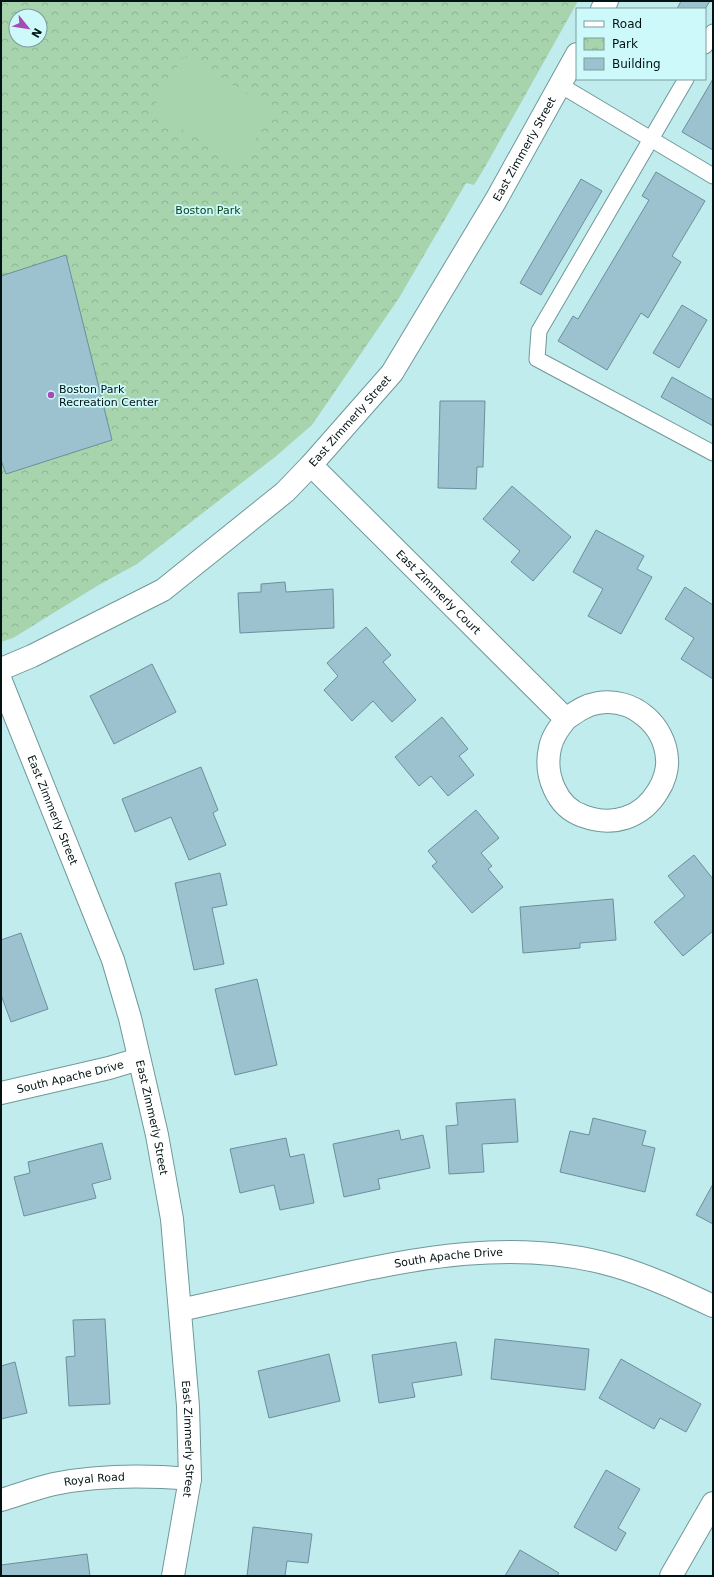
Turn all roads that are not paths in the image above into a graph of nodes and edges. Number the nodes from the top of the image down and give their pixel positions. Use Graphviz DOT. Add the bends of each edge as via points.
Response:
graph roads {
  1 [pos="713,32"];
  2 [pos="706,44"];
  3 [pos="576,56"];
  4 [pos="685,80"];
  5 [pos="560,85"];
  6 [pos="652,139"];
  7 [pos="713,176"];
  8 [pos="713,453"];
  9 [pos="311,465"];
  10 [pos="1,669"];
  11 [pos="1,681"];
  12 [pos="566,719"];
  13 [pos="140,1059"];
  14 [pos="1,1093"];
  15 [pos="713,1306"];
  16 [pos="180,1310"];
  17 [pos="190,1478"];
  18 [pos="1,1500"];
  19 [pos="713,1503"];
  20 [pos="707,1528"];
  21 [pos="173,1576"];
  22 [pos="671,1576"];
  1 -- 2 [label="lane"];
  3 -- 5 [label="street, East Zimmerly Street"];
  4 -- 6 [label="lane"];
  5 -- 6 [label="lane"];
  5 -- 9 [label="street, East Zimmerly Street" via="496,200 392,373"];
  6 -- 7 [label="lane"];
  6 -- 8 [label="lane" via="540,331 537,359"];
  9 -- 10 [label="street, East Zimmerly Street" via="285,492 164,590"];
  9 -- 12 [label="street, East Zimmerly Court"];
  11 -- 13 [label="street, East Zimmerly Street" via="113,960"];
  12 -- 12 [label="street" via="556,732 550,747 548,763 557,794 566,806 581,816 601,821 622,820 638,814 652,801 663,783 667,760 665,745 658,730 645,715 629,706 612,702 598,703 580,709"];
  13 -- 14 [label="street, South Apache Drive"];
  13 -- 16 [label="street, East Zimmerly Street" via="172,1219"];
  15 -- 16 [label="street, South Apache Drive" via="662,1282 615,1266 568,1256 509,1251 440,1255 382,1265"];
  16 -- 17 [label="street, East Zimmerly Street" via="188,1406"];
  17 -- 18 [label="street, Royal Road" via="153,1475 91,1477 52,1484"];
  17 -- 21 [label="street, East Zimmerly Street"];
  19 -- 20 [label="street"];
  20 -- 22 [label="street"];
}
